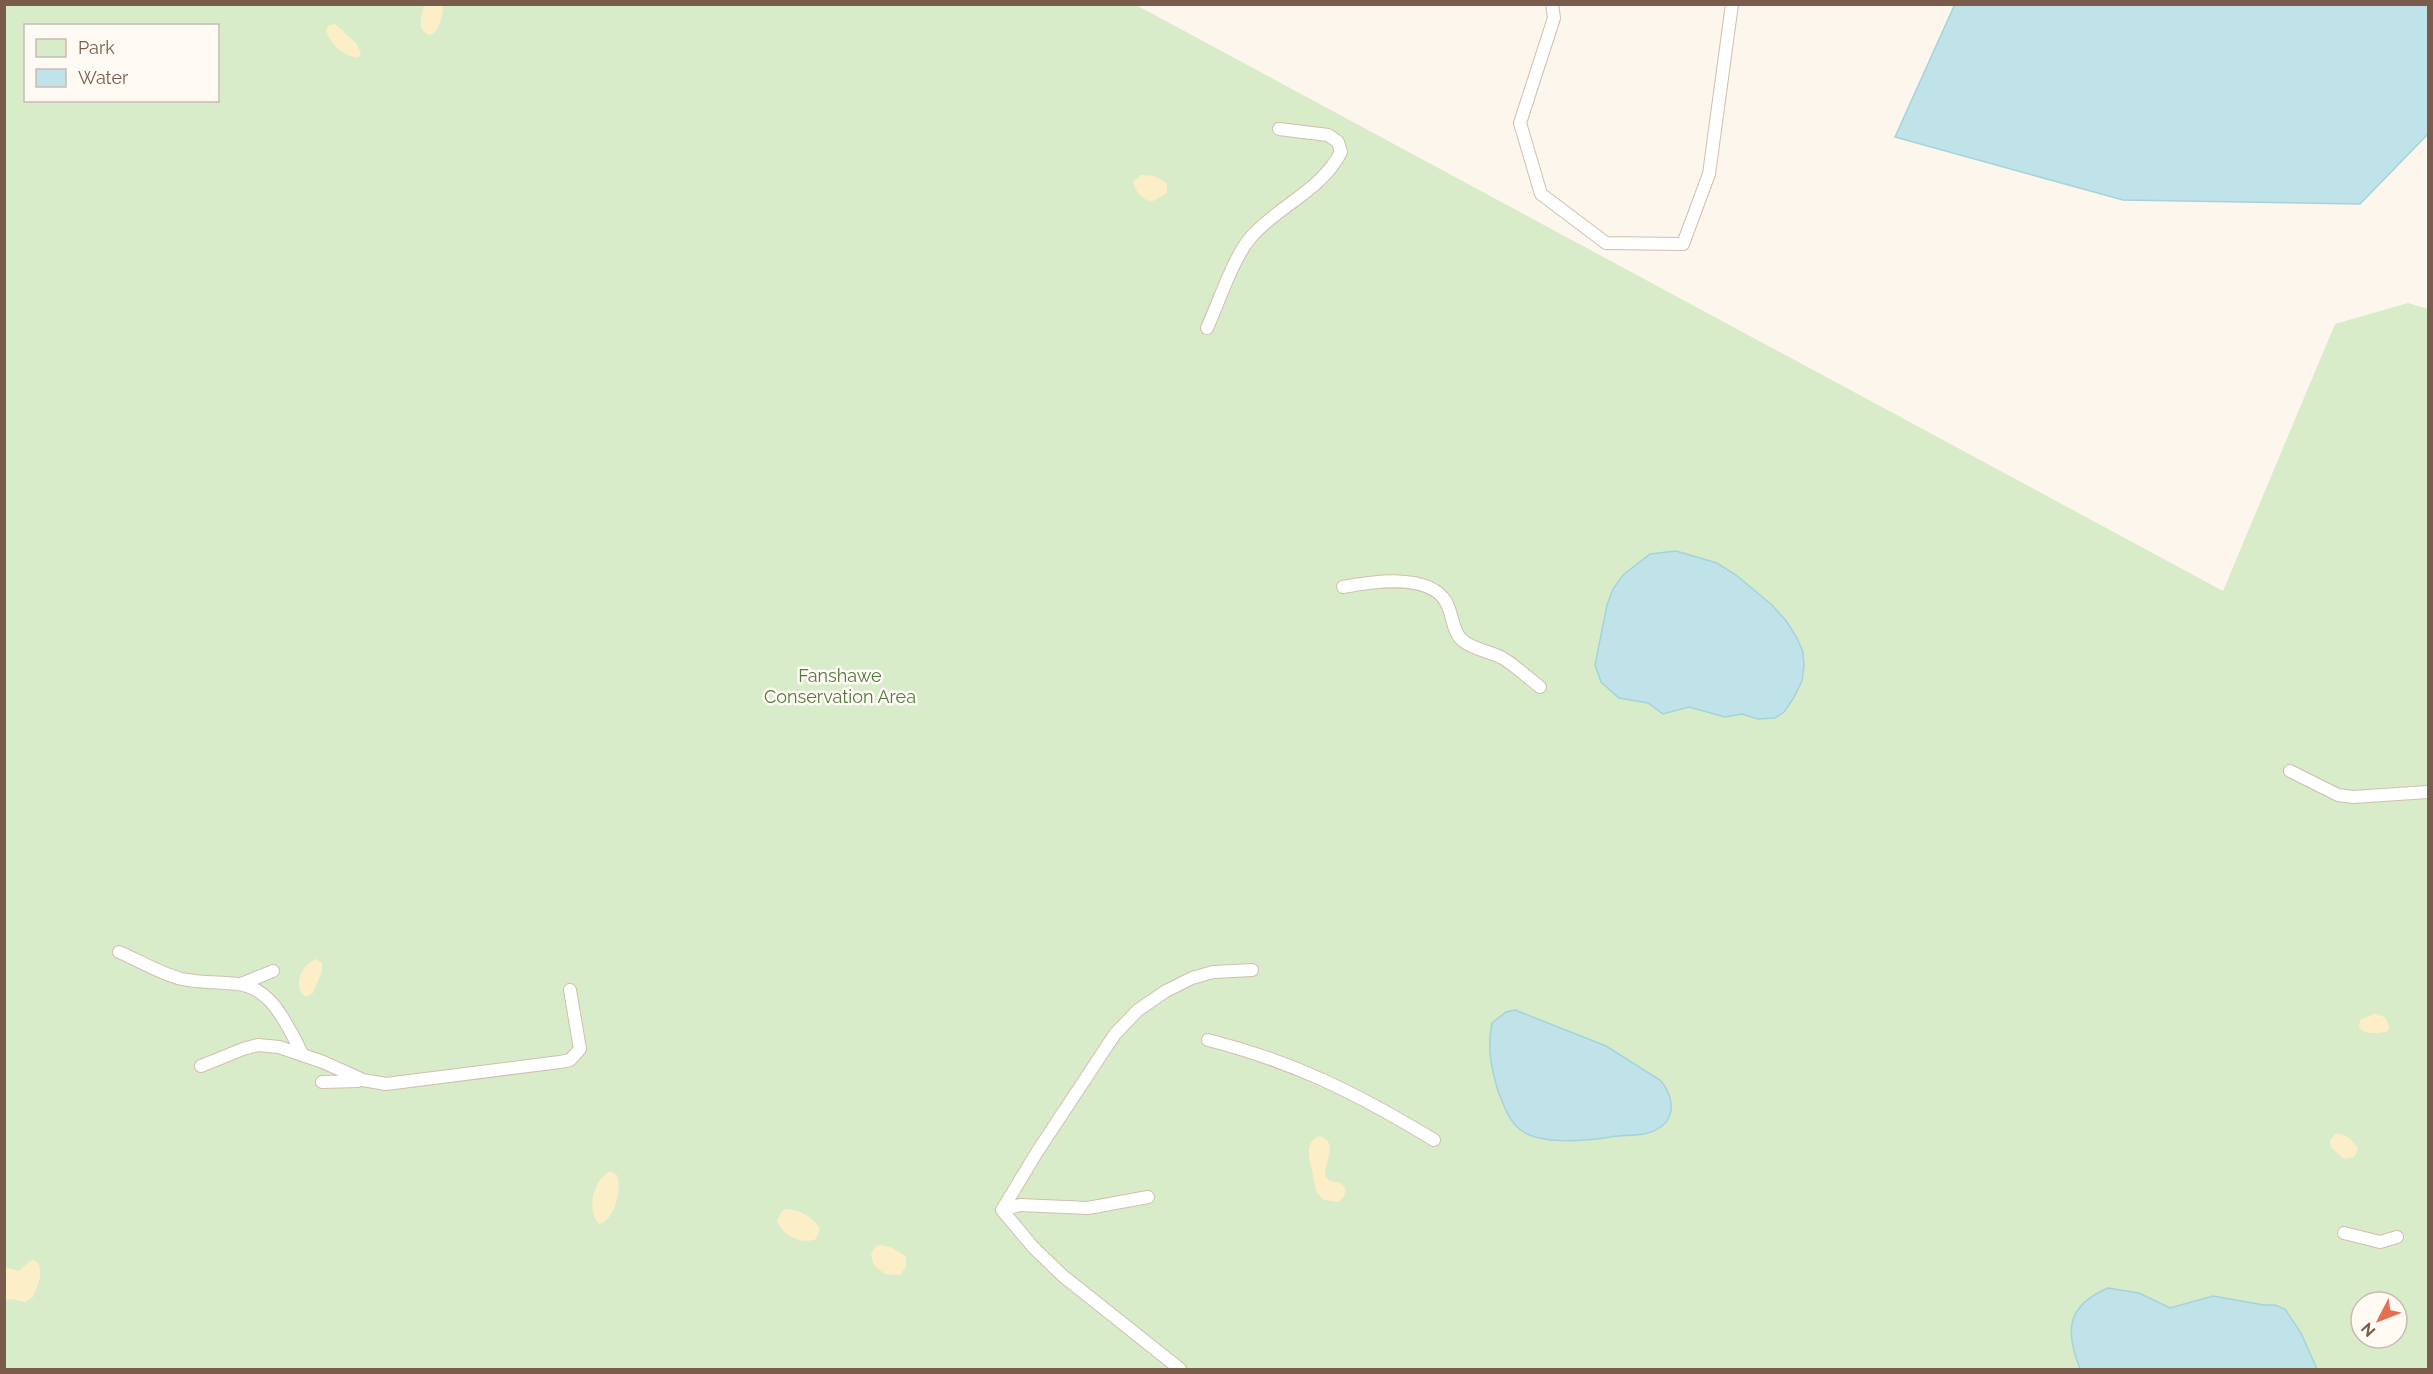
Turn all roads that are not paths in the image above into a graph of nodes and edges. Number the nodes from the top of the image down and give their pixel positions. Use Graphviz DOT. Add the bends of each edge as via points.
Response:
graph roads {
  1 [pos="1552,4"];
  2 [pos="1732,4"];
  3 [pos="1279,129"];
  4 [pos="1207,328"];
  5 [pos="1342,587"];
  6 [pos="1540,687"];
  7 [pos="2290,771"];
  8 [pos="2428,792"];
  9 [pos="119,952"];
  10 [pos="1252,970"];
  11 [pos="273,971"];
  12 [pos="241,984"];
  13 [pos="570,990"];
  14 [pos="1208,1040"];
  15 [pos="303,1055"];
  16 [pos="201,1066"];
  17 [pos="363,1080"];
  18 [pos="322,1082"];
  19 [pos="1434,1140"];
  20 [pos="1148,1197"];
  21 [pos="1002,1210"];
  22 [pos="2344,1233"];
  23 [pos="2397,1237"];
  24 [pos="1180,1369"];
  1 -- 2 [label="lane" via="1554,18 1520,123 1540,194 1606,243 1683,244 1709,174"];
  3 -- 4 [label="lane" via="1328,135 1338,142 1341,152 1317,183 1265,222 1250,239"];
  5 -- 6 [label="lane" via="1398,581 1436,591 1448,605 1459,637 1503,659"];
  7 -- 8 [label="lane" via="2338,795"];
  9 -- 12 [label="lane" via="181,979"];
  10 -- 21 [label="lane" via="1213,972 1192,978 1138,1010 1115,1034"];
  11 -- 12 [label="lane"];
  12 -- 15 [label="lane" via="267,996"];
  13 -- 17 [label="lane" via="580,1049 570,1060 386,1084"];
  14 -- 19 [label="lane" via="1314,1075"];
  15 -- 16 [label="lane" via="258,1045"];
  15 -- 17 [label="lane"];
  17 -- 18 [label="lane"];
  20 -- 21 [label="lane" via="1089,1208 1020,1205"];
  21 -- 24 [label="lane" via="1063,1276"];
  22 -- 23 [label="lane" via="2380,1242"];
}
